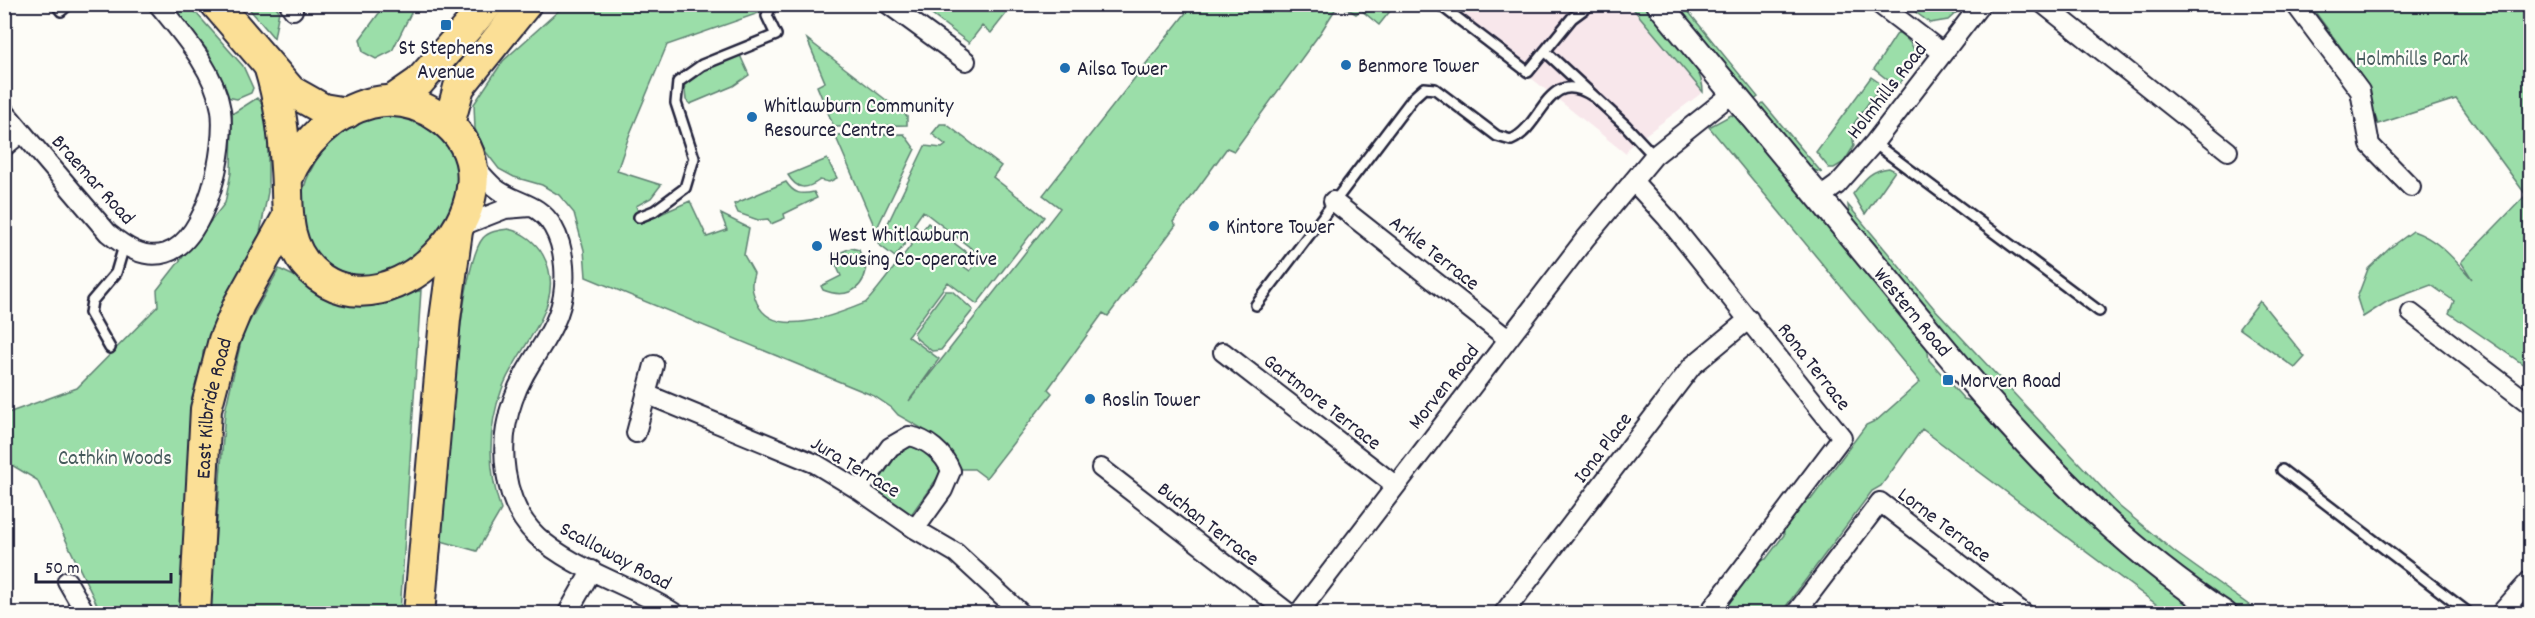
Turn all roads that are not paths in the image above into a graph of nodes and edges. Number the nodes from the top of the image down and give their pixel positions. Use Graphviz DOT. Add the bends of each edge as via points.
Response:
graph roads {
  1 [pos="56,4"];
  2 [pos="69,4"];
  3 [pos="158,4"];
  4 [pos="216,4"];
  5 [pos="488,4"];
  6 [pos="526,4"];
  7 [pos="771,4"];
  8 [pos="888,4"];
  9 [pos="1439,4"];
  10 [pos="1591,4"];
  11 [pos="1659,4"];
  12 [pos="1879,4"];
  13 [pos="1981,4"];
  14 [pos="2043,4"];
  15 [pos="2295,4"];
  16 [pos="1545,51"];
  17 [pos="1943,53"];
  18 [pos="966,61"];
  19 [pos="270,69"];
  20 [pos="1733,93"];
  21 [pos="1593,96"];
  22 [pos="393,100"];
  23 [pos="4,111"];
  24 [pos="346,113"];
  25 [pos="449,124"];
  26 [pos="22,132"];
  27 [pos="1874,143"];
  28 [pos="4,147"];
  29 [pos="2228,151"];
  30 [pos="1654,156"];
  31 [pos="471,162"];
  32 [pos="287,179"];
  33 [pos="1633,181"];
  34 [pos="2411,187"];
  35 [pos="1819,198"];
  36 [pos="1333,201"];
  37 [pos="532,206"];
  38 [pos="639,217"];
  39 [pos="287,218"];
  40 [pos="458,229"];
  41 [pos="124,246"];
  42 [pos="1256,305"];
  43 [pos="2099,311"];
  44 [pos="2411,313"];
  45 [pos="1749,319"];
  46 [pos="1508,339"];
  47 [pos="110,348"];
  48 [pos="1223,352"];
  49 [pos="654,365"];
  50 [pos="646,394"];
  51 [pos="2530,405"];
  52 [pos="636,433"];
  53 [pos="1101,468"];
  54 [pos="2282,470"];
  55 [pos="1395,485"];
  56 [pos="859,490"];
  57 [pos="915,529"];
  58 [pos="592,570"];
  59 [pos="2530,580"];
  60 [pos="67,581"];
  61 [pos="2003,607"];
  62 [pos="86,614"];
  63 [pos="195,614"];
  64 [pos="419,614"];
  65 [pos="567,614"];
  66 [pos="676,614"];
  67 [pos="1022,614"];
  68 [pos="1290,614"];
  69 [pos="1298,614"];
  70 [pos="1503,614"];
  71 [pos="1708,614"];
  72 [pos="1795,614"];
  73 [pos="2025,614"];
  74 [pos="2225,614"];
  75 [pos="2470,614"];
  76 [pos="2500,614"];
  1 -- 2 [label="lane" via="61,11"];
  3 -- 41 [label="street, Braemar Road" via="189,42 216,95 221,111 219,161 206,208 176,248 147,254"];
  4 -- 19 [label="main road"];
  5 -- 22 [label="main road" via="419,82"];
  6 -- 25 [label="main road" via="459,87"];
  7 -- 38 [label="lane" via="767,16 776,35 702,66 678,82 676,103 694,158 685,188"];
  8 -- 18 [label="street"];
  9 -- 16 [label="lane" via="1528,72"];
  10 -- 16 [label="lane" via="1572,18"];
  11 -- 20 [label="street, Western Road"];
  12 -- 17 [label="street"];
  13 -- 17 [label="street, Holmhills Road"];
  14 -- 29 [label="street"];
  15 -- 34 [label="street" via="2360,91 2370,145"];
  16 -- 21 [label="lane"];
  17 -- 27 [label="street, Holmhills Road"];
  19 -- 24 [label="main road" via="291,91 309,102"];
  19 -- 32 [label="main road" via="282,117"];
  20 -- 30 [label="street, Morven Road"];
  20 -- 35 [label="street, Western Road"];
  21 -- 30 [label="lane"];
  21 -- 36 [label="lane" via="1582,89 1559,90 1511,140 1497,136 1435,89 1424,88"];
  22 -- 24 [label="main road" via="370,103"];
  22 -- 25 [label="main road" via="416,104"];
  23 -- 26 [label="street, Braemar Road"];
  24 -- 32 [label="main road" via="324,127 305,147"];
  25 -- 31 [label="main road"];
  26 -- 28 [label="street"];
  26 -- 41 [label="street, Braemar Road" via="108,233"];
  27 -- 35 [label="street, Holmhills Road" via="1837,185"];
  27 -- 43 [label="lane"];
  30 -- 33 [label="street, Morven Road"];
  31 -- 37 [label="street, Scalloway Road" via="495,188"];
  31 -- 40 [label="main road" via="467,208"];
  32 -- 39 [label="main road"];
  33 -- 45 [label="street, Rona Terrace"];
  33 -- 46 [label="street, Morven Road"];
  35 -- 74 [label="street, Western Road" via="1947,353 2067,487 2129,542"];
  36 -- 42 [label="lane"];
  36 -- 46 [label="street, Arkle Terrace"];
  37 -- 40 [label="street" via="505,209"];
  37 -- 58 [label="street, Scalloway Road" via="547,218 557,236 566,288 560,313 512,400 505,470 514,505 535,534 548,547"];
  39 -- 40 [label="main road" via="293,245 304,263 321,279 356,290 399,282 418,273"];
  39 -- 63 [label="main road, East Kilbride Road" via="239,304 224,340 206,409"];
  40 -- 64 [label="main road" via="445,319"];
  41 -- 47 [label="lane" via="116,273 93,301 90,313"];
  44 -- 51 [label="street"];
  45 -- 70 [label="street, Iona Place" via="1692,366"];
  45 -- 71 [label="street, Rona Terrace" via="1842,437"];
  46 -- 55 [label="street, Morven Road"];
  48 -- 55 [label="street, Gartmore Terrace"];
  49 -- 50 [label="street"];
  50 -- 52 [label="street"];
  50 -- 56 [label="street, Jura Terrace" via="816,464"];
  53 -- 68 [label="street, Buchan Terrace"];
  54 -- 75 [label="lane"];
  55 -- 69 [label="street, Morven Road"];
  56 -- 57 [label="street, Jura Terrace"];
  56 -- 57 [label="street" via="890,447 909,436 921,438 946,459 951,471 943,490"];
  57 -- 67 [label="street, Jura Terrace" via="956,553"];
  58 -- 65 [label="street"];
  58 -- 66 [label="street, Scalloway Road"];
  59 -- 76 [label="street"];
  60 -- 62 [label="street"];
  61 -- 72 [label="street, Lorne Terrace" via="1880,502"];
  61 -- 73 [label="street, Lorne Terrace"];
}
